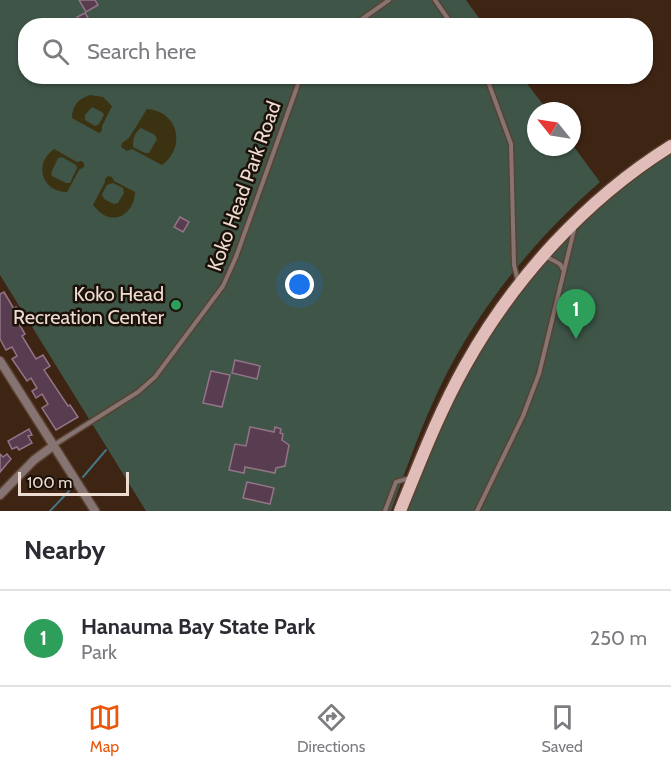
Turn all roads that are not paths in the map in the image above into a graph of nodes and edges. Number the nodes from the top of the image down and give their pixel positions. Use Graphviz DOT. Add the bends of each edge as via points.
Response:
graph roads {
  1 [pos="389,0"];
  2 [pos="435,0"];
  3 [pos="363,18"];
  4 [pos="447,18"];
  5 [pos="298,84"];
  6 [pos="489,84"];
  7 [pos="671,146"];
  8 [pos="576,221"];
  9 [pos="543,256"];
  10 [pos="564,272"];
  11 [pos="519,284"];
  12 [pos="0,361"];
  13 [pos="53,446"];
  14 [pos="414,477"];
  15 [pos="0,495"];
  16 [pos="95,511"];
  17 [pos="385,511"];
  18 [pos="400,511"];
  19 [pos="477,511"];
  1 -- 3 [label="lane"];
  2 -- 4 [label="lane"];
  5 -- 13 [label="lane, Koko Head Park Road" via="223,285 155,377"];
  6 -- 11 [label="lane" via="511,144 514,265"];
  7 -- 8 [label="main road" via="617,184"];
  8 -- 9 [label="main road"];
  8 -- 10 [label="lane"];
  9 -- 10 [label="lane" via="560,264"];
  9 -- 11 [label="main road"];
  10 -- 19 [label="lane" via="539,374"];
  11 -- 14 [label="main road" via="465,364"];
  12 -- 13 [label="street"];
  13 -- 15 [label="street"];
  13 -- 16 [label="street"];
  14 -- 17 [label="lane" via="396,482"];
  14 -- 18 [label="main road"];
}
